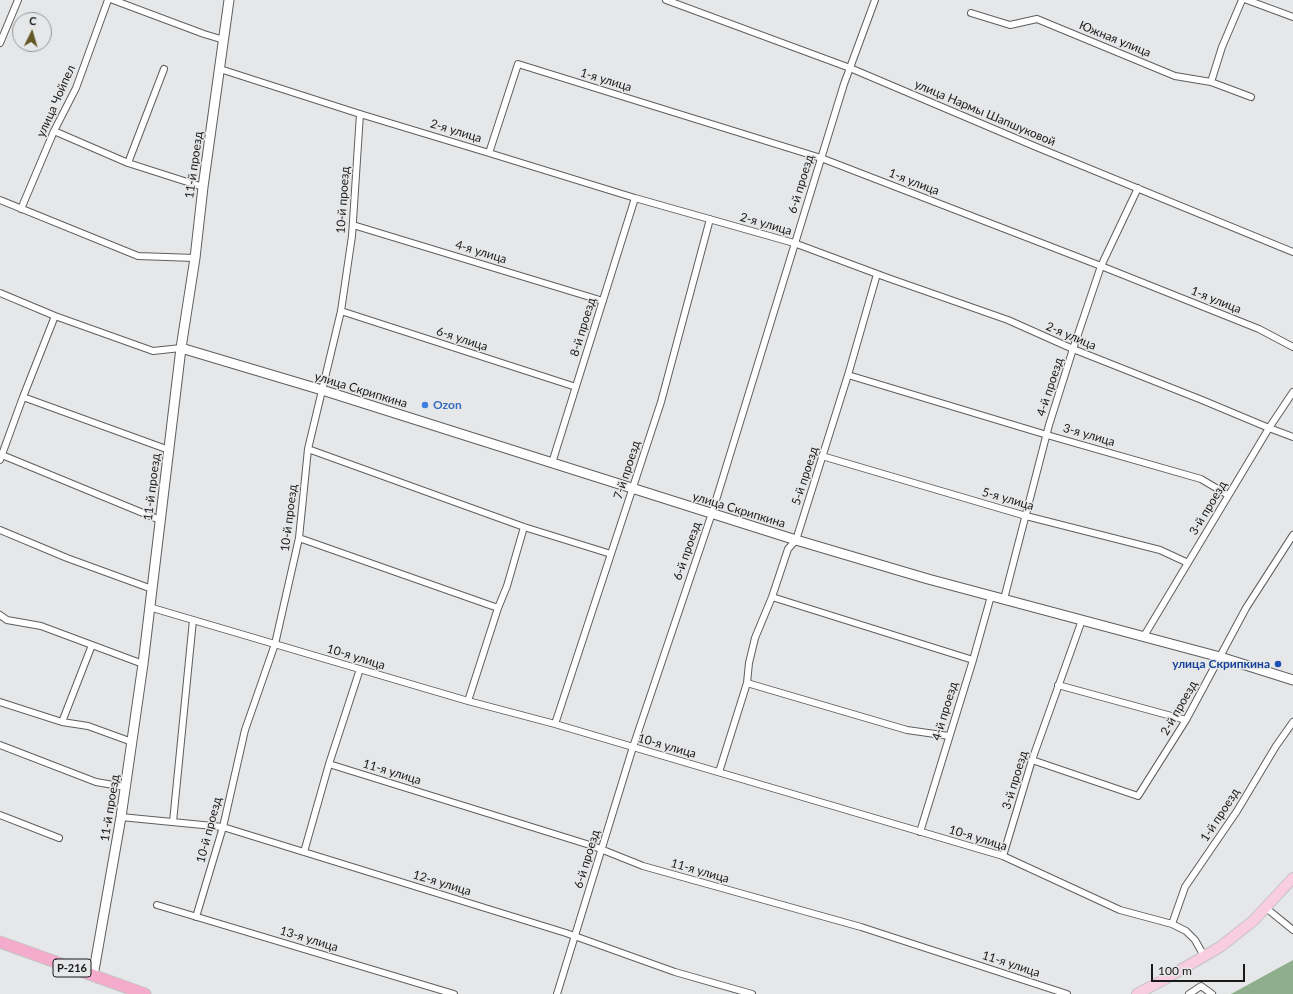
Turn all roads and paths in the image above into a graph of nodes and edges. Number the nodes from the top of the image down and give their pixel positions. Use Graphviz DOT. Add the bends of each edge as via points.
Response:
graph roads {
  1 [pos="18,0"];
  2 [pos="108,0"];
  3 [pos="113,0"];
  4 [pos="230,0"];
  5 [pos="666,0"];
  6 [pos="875,0"];
  7 [pos="1242,0"];
  8 [pos="1247,0"];
  9 [pos="971,13"];
  10 [pos="1293,17"];
  11 [pos="224,40"];
  12 [pos="0,43"];
  13 [pos="850,68"];
  14 [pos="164,69"];
  15 [pos="220,69"];
  16 [pos="1211,82"];
  17 [pos="1251,97"];
  18 [pos="360,114"];
  19 [pos="54,131"];
  20 [pos="489,153"];
  21 [pos="821,158"];
  22 [pos="128,163"];
  23 [pos="203,187"];
  24 [pos="1138,188"];
  25 [pos="635,198"];
  26 [pos="0,200"];
  27 [pos="21,209"];
  28 [pos="710,219"];
  29 [pos="353,225"];
  30 [pos="794,243"];
  31 [pos="1293,252"];
  32 [pos="195,258"];
  33 [pos="1101,266"];
  34 [pos="877,274"];
  35 [pos="0,293"];
  36 [pos="603,301"];
  37 [pos="341,311"];
  38 [pos="55,316"];
  39 [pos="1293,347"];
  40 [pos="181,348"];
  41 [pos="1073,350"];
  42 [pos="848,375"];
  43 [pos="576,387"];
  44 [pos="322,390"];
  45 [pos="1293,392"];
  46 [pos="23,397"];
  47 [pos="1269,428"];
  48 [pos="1047,435"];
  49 [pos="1293,437"];
  50 [pos="308,449"];
  51 [pos="169,450"];
  52 [pos="822,456"];
  53 [pos="1,458"];
  54 [pos="552,463"];
  55 [pos="632,489"];
  56 [pos="1228,496"];
  57 [pos="712,513"];
  58 [pos="1026,516"];
  59 [pos="160,520"];
  60 [pos="524,528"];
  61 [pos="0,530"];
  62 [pos="1293,535"];
  63 [pos="299,538"];
  64 [pos="796,540"];
  65 [pos="611,554"];
  66 [pos="1188,563"];
  67 [pos="152,590"];
  68 [pos="991,596"];
  69 [pos="772,597"];
  70 [pos="1004,599"];
  71 [pos="149,607"];
  72 [pos="498,608"];
  73 [pos="0,615"];
  74 [pos="193,620"];
  75 [pos="1082,620"];
  76 [pos="1144,636"];
  77 [pos="275,644"];
  78 [pos="92,645"];
  79 [pos="1220,657"];
  80 [pos="973,660"];
  81 [pos="142,664"];
  82 [pos="360,669"];
  83 [pos="1293,680"];
  84 [pos="746,683"];
  85 [pos="1058,685"];
  86 [pos="468,701"];
  87 [pos="0,702"];
  88 [pos="1186,720"];
  89 [pos="62,722"];
  90 [pos="1293,722"];
  91 [pos="555,724"];
  92 [pos="949,736"];
  93 [pos="132,742"];
  94 [pos="0,745"];
  95 [pos="633,747"];
  96 [pos="1032,760"];
  97 [pos="329,764"];
  98 [pos="719,772"];
  99 [pos="125,787"];
  100 [pos="0,815"];
  101 [pos="121,817"];
  102 [pos="173,822"];
  103 [pos="223,826"];
  104 [pos="920,832"];
  105 [pos="59,838"];
  106 [pos="602,850"];
  107 [pos="304,852"];
  108 [pos="1003,856"];
  109 [pos="1293,878"];
  110 [pos="157,905"];
  111 [pos="1266,908"];
  112 [pos="196,917"];
  113 [pos="1172,924"];
  114 [pos="1293,930"];
  115 [pos="575,936"];
  116 [pos="0,942"];
  117 [pos="1204,956"];
  118 [pos="93,976"];
  119 [pos="144,994"];
  120 [pos="454,994"];
  121 [pos="557,994"];
  122 [pos="752,994"];
  123 [pos="1067,994"];
  124 [pos="1137,994"];
  125 [pos="1189,994"];
  126 [pos="1212,994"];
  1 -- 12 [label="street"];
  2 -- 19 [label="street, улица Чойпел" via="76,88"];
  3 -- 11 [label="street"];
  4 -- 11 [label="street, 11-й проезд"];
  5 -- 13 [label="street, улица Нармы Шапшуковой"];
  6 -- 13 [label="street, 6-й проезд"];
  7 -- 16 [label="street" via="1222,47"];
  8 -- 10 [label="street"];
  9 -- 16 [label="street, Южная улица" via="1010,25 1037,19 1174,76"];
  11 -- 15 [label="street, 11-й проезд"];
  13 -- 21 [label="street, 6-й проезд"];
  13 -- 24 [label="street, улица Нармы Шапшуковой"];
  14 -- 22 [label="street"];
  15 -- 18 [label="street, 2-я улица"];
  15 -- 23 [label="street, 11-й проезд"];
  16 -- 17 [label="street, Южная улица"];
  18 -- 20 [label="street, 2-я улица"];
  18 -- 29 [label="street, 10-й проезд"];
  19 -- 22 [label="street"];
  19 -- 27 [label="street, улица Чойпел"];
  20 -- 21 [label="street, 1-я улица" via="518,64"];
  20 -- 25 [label="street, 2-я улица"];
  21 -- 30 [label="street, 6-й проезд"];
  21 -- 33 [label="street, 1-я улица"];
  22 -- 23 [label="street"];
  23 -- 32 [label="street, 11-й проезд"];
  24 -- 31 [label="street, улица Нармы Шапшуковой"];
  24 -- 33 [label="street, 4-й проезд"];
  25 -- 28 [label="street, 2-я улица"];
  25 -- 36 [label="street, 8-й проезд"];
  26 -- 27 [label="street"];
  27 -- 32 [label="street" via="138,256"];
  28 -- 30 [label="street, 2-я улица"];
  28 -- 55 [label="street, 7-й проезд" via="661,402"];
  29 -- 36 [label="street, 4-я улица"];
  29 -- 37 [label="street, 10-й проезд"];
  30 -- 34 [label="street, 2-я улица"];
  30 -- 57 [label="street, 6-й проезд"];
  32 -- 40 [label="street, 11-й проезд"];
  33 -- 39 [label="street, 1-я улица" via="1259,329"];
  33 -- 41 [label="street, 4-й проезд"];
  34 -- 41 [label="street, 2-я улица" via="1008,320"];
  34 -- 42 [label="street, 5-й проезд"];
  35 -- 38 [label="street"];
  36 -- 43 [label="street, 8-й проезд"];
  37 -- 43 [label="street, 6-я улица"];
  37 -- 44 [label="street, 10-й проезд"];
  38 -- 40 [label="street" via="153,351"];
  38 -- 46 [label="street"];
  40 -- 44 [label="street, улица Скрипкина"];
  40 -- 51 [label="street, 11-й проезд"];
  41 -- 47 [label="street, 2-я улица"];
  41 -- 48 [label="street, 4-й проезд"];
  42 -- 48 [label="street, 3-я улица"];
  42 -- 52 [label="street, 5-й проезд"];
  43 -- 54 [label="street, 8-й проезд"];
  44 -- 50 [label="street, 10-й проезд"];
  44 -- 54 [label="street, улица Скрипкина"];
  45 -- 47 [label="street, 3-й проезд"];
  46 -- 51 [label="street"];
  46 -- 53 [label="street"];
  47 -- 49 [label="street, 2-я улица"];
  47 -- 56 [label="street, 3-й проезд"];
  48 -- 56 [label="street, 3-я улица" via="1201,479"];
  48 -- 58 [label="street, 4-й проезд"];
  50 -- 60 [label="street"];
  50 -- 63 [label="street, 10-й проезд"];
  51 -- 59 [label="street, 11-й проезд"];
  52 -- 58 [label="street, 5-я улица"];
  52 -- 64 [label="street, 5-й проезд"];
  53 -- 59 [label="street"];
  54 -- 55 [label="street, улица Скрипкина"];
  55 -- 57 [label="street, улица Скрипкина"];
  55 -- 65 [label="street, 7-й проезд"];
  56 -- 66 [label="street, 3-й проезд"];
  57 -- 64 [label="street, улица Скрипкина"];
  57 -- 95 [label="street, 6-й проезд"];
  58 -- 66 [label="street, 5-я улица" via="1160,550"];
  58 -- 70 [label="street, 4-й проезд"];
  59 -- 67 [label="street, 11-й проезд"];
  60 -- 65 [label="street"];
  60 -- 72 [label="street"];
  61 -- 67 [label="street"];
  62 -- 79 [label="street, 2-й проезд" via="1246,608"];
  63 -- 72 [label="street"];
  63 -- 77 [label="street, 10-й проезд"];
  64 -- 68 [label="street, улица Скрипкина" via="928,580"];
  64 -- 69 [label="street, 5-й проезд" via="788,549"];
  65 -- 91 [label="street, 7-й проезд"];
  66 -- 76 [label="street, 3-й проезд"];
  67 -- 71 [label="street, 11-й проезд"];
  68 -- 70 [label="street, улица Скрипкина"];
  68 -- 80 [label="street, 4-й проезд"];
  69 -- 80 [label="street"];
  69 -- 84 [label="street, 5-й проезд" via="755,638"];
  70 -- 75 [label="street, улица Скрипкина"];
  71 -- 74 [label="street, 10-я улица"];
  71 -- 81 [label="street, 11-й проезд"];
  72 -- 86 [label="street"];
  73 -- 78 [label="street" via="7,620 41,626"];
  74 -- 77 [label="street, 10-я улица"];
  74 -- 102 [label="street"];
  75 -- 76 [label="street, улица Скрипкина"];
  75 -- 85 [label="street, 3-й проезд"];
  76 -- 79 [label="street, улица Скрипкина"];
  77 -- 82 [label="street, 10-я улица"];
  77 -- 103 [label="street, 10-й проезд" via="245,730"];
  78 -- 81 [label="street"];
  78 -- 89 [label="street"];
  79 -- 83 [label="street, улица Скрипкина"];
  79 -- 88 [label="street, 2-й проезд"];
  80 -- 92 [label="street, 4-й проезд"];
  81 -- 93 [label="street, 11-й проезд"];
  82 -- 86 [label="street, 10-я улица"];
  82 -- 97 [label="street"];
  84 -- 92 [label="street" via="907,730"];
  84 -- 98 [label="street, 5-й проезд"];
  85 -- 88 [label="street"];
  85 -- 96 [label="street, 3-й проезд"];
  86 -- 91 [label="street, 10-я улица"];
  87 -- 89 [label="street"];
  88 -- 96 [label="street, 2-й проезд" via="1138,796"];
  89 -- 93 [label="street" via="88,726"];
  90 -- 113 [label="street, 1-й проезд" via="1185,888"];
  91 -- 95 [label="street, 10-я улица"];
  92 -- 104 [label="street, 4-й проезд"];
  93 -- 99 [label="street, 11-й проезд"];
  94 -- 99 [label="street" via="96,782"];
  95 -- 98 [label="street, 10-я улица"];
  95 -- 106 [label="street, 6-й проезд"];
  96 -- 108 [label="street, 3-й проезд"];
  97 -- 106 [label="street, 11-я улица"];
  97 -- 107 [label="street"];
  98 -- 104 [label="street, 10-я улица"];
  99 -- 101 [label="street, 11-й проезд"];
  100 -- 105 [label="street"];
  101 -- 102 [label="street, 12-я улица"];
  101 -- 118 [label="street, 11-й проезд"];
  102 -- 103 [label="street, 12-я улица"];
  103 -- 107 [label="street, 12-я улица"];
  103 -- 112 [label="street, 10-й проезд"];
  104 -- 108 [label="street, 10-я улица"];
  106 -- 115 [label="street, 6-й проезд"];
  106 -- 123 [label="street, 11-я улица" via="643,866 861,927"];
  107 -- 115 [label="street, 12-я улица"];
  108 -- 113 [label="street, 10-я улица" via="1120,910"];
  109 -- 111 [label="main road"];
  110 -- 112 [label="street, 13-я улица"];
  111 -- 114 [label="street"];
  111 -- 117 [label="main road" via="1236,935"];
  112 -- 120 [label="street, 13-я улица"];
  113 -- 117 [label="street, 10-я улица" via="1186,931 1195,940"];
  115 -- 121 [label="street, 6-й проезд"];
  115 -- 122 [label="street, 12-я улица" via="675,972"];
  116 -- 118 [label="highway, Р-216"];
  117 -- 124 [label="main road"];
  118 -- 119 [label="highway, Р-216"];
  125 -- 126 [label="street" via="1201,986"];
}
